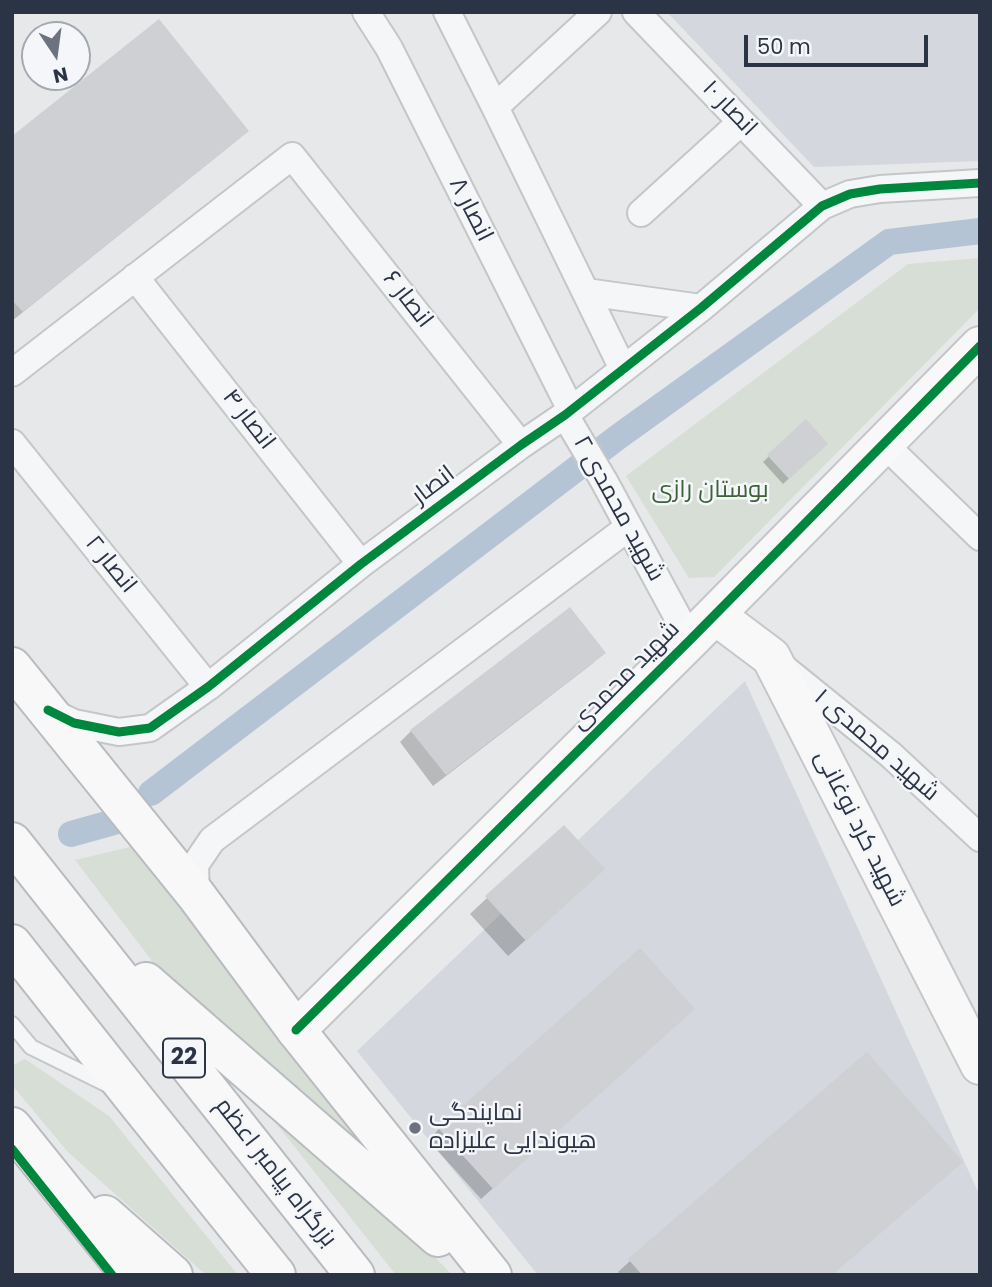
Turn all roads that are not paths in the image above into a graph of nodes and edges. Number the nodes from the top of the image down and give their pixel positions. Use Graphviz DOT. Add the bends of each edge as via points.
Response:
graph roads {
  1 [pos="366,12"];
  2 [pos="447,12"];
  3 [pos="598,12"];
  4 [pos="636,12"];
  5 [pos="495,107"];
  6 [pos="741,122"];
  7 [pos="980,183"];
  8 [pos="822,206"];
  9 [pos="641,213"];
  10 [pos="135,277"];
  11 [pos="586,292"];
  12 [pos="701,308"];
  13 [pos="980,346"];
  14 [pos="623,369"];
  15 [pos="12,373"];
  16 [pos="568,413"];
  17 [pos="12,443"];
  18 [pos="521,444"];
  19 [pos="884,444"];
  20 [pos="629,527"];
  21 [pos="980,537"];
  22 [pos="361,564"];
  23 [pos="702,627"];
  24 [pos="771,657"];
  25 [pos="12,667"];
  26 [pos="208,687"];
  27 [pos="48,710"];
  28 [pos="980,838"];
  29 [pos="12,842"];
  30 [pos="196,895"];
  31 [pos="73,918"];
  32 [pos="12,944"];
  33 [pos="12,1024"];
  34 [pos="296,1030"];
  35 [pos="980,1065"];
  36 [pos="133,1097"];
  37 [pos="12,1127"];
  38 [pos="46,1169"];
  39 [pos="131,1275"];
  40 [pos="173,1275"];
  41 [pos="276,1275"];
  42 [pos="355,1275"];
  43 [pos="482,1275"];
  44 [pos="492,1275"];
  1 -- 16 [label="street, انصار ۸" via="389,48"];
  2 -- 5 [label="street"];
  3 -- 5 [label="street"];
  4 -- 6 [label="street, انصار ۱۰"];
  5 -- 11 [label="street"];
  6 -- 8 [label="street, انصار ۱۰"];
  6 -- 9 [label="street"];
  7 -- 8 [label="street, انصار" via="880,189 850,194"];
  8 -- 12 [label="street, انصار"];
  10 -- 15 [label="street"];
  10 -- 18 [label="street, انصار ۶" via="292,156"];
  10 -- 22 [label="street, انصار ۴"];
  11 -- 12 [label="street"];
  11 -- 14 [label="street"];
  12 -- 14 [label="street, انصار"];
  13 -- 19 [label="main road, شهید محمدی"];
  14 -- 16 [label="street, انصار"];
  16 -- 18 [label="street, انصار"];
  16 -- 20 [label="street, شهید محمدی ۲"];
  17 -- 26 [label="street, انصار ۲"];
  18 -- 22 [label="street, انصار"];
  19 -- 21 [label="street"];
  19 -- 23 [label="main road, شهید محمدی"];
  20 -- 23 [label="street, شهید محمدی ۲"];
  20 -- 30 [label="street" via="212,840 195,866"];
  22 -- 26 [label="street, انصار"];
  23 -- 24 [label="main road, شهید کرد نوغانی"];
  23 -- 34 [label="main road, شهید محمدی"];
  24 -- 28 [label="street, شهید محمدی ۱" via="891,755"];
  24 -- 35 [label="main road, شهید کرد نوغانی"];
  25 -- 27 [label="main road"];
  26 -- 27 [label="street, انصار" via="150,729 119,732 74,723"];
  27 -- 30 [label="main road"];
  29 -- 31 [label="main road, بزرگراه پیامبر اعظم / 22"];
  30 -- 34 [label="main road"];
  31 -- 42 [label="main road, بزرگراه پیامبر اعظم / 22"];
  31 -- 43 [label="main road"];
  32 -- 36 [label="main road, 22"];
  33 -- 36 [label="lane" via="31,1046"];
  34 -- 44 [label="main road"];
  36 -- 41 [label="main road, 22"];
  37 -- 38 [label="main road"];
  38 -- 39 [label="main road"];
  38 -- 40 [label="main road"];
}
